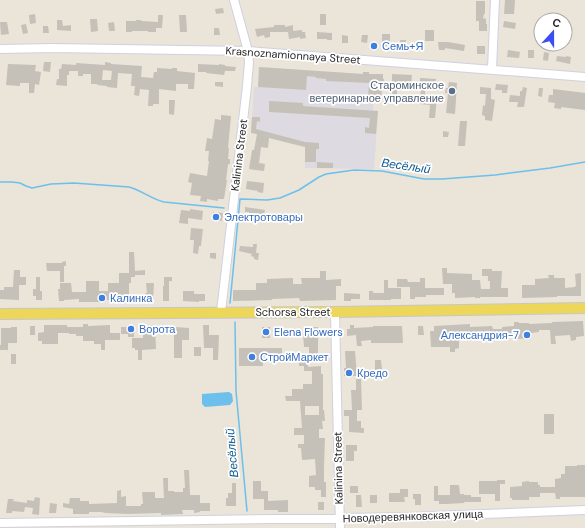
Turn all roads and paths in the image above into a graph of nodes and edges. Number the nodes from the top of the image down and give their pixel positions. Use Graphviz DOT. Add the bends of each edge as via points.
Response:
graph roads {
  1 [pos="234,0"];
  2 [pos="494,0"];
  3 [pos="0,49"];
  4 [pos="248,51"];
  5 [pos="492,69"];
  6 [pos="585,77"];
  7 [pos="585,308"];
  8 [pos="221,312"];
  9 [pos="334,312"];
  10 [pos="0,314"];
  11 [pos="585,510"];
  12 [pos="339,518"];
  13 [pos="0,523"];
  14 [pos="340,528"];
  1 -- 4 [label="street, Kalinina Street"];
  2 -- 5 [label="street"];
  3 -- 4 [label="street, Krasnoznamionnaya Street"];
  4 -- 5 [label="street, Krasnoznamionnaya Street"];
  4 -- 8 [label="street, Kalinina Street" via="247,86"];
  5 -- 6 [label="street, Krasnoznamionnaya Street"];
  7 -- 9 [label="main road, Schorsa Street"];
  8 -- 9 [label="main road, Schorsa Street"];
  8 -- 10 [label="main road, Schorsa Street"];
  9 -- 12 [label="street, Kalinina Street"];
  11 -- 12 [label="street, Новодеревянковская улица"];
  12 -- 13 [label="street, Новодеревянковская улица"];
  12 -- 14 [label="street, Kalinina Street"];
}
